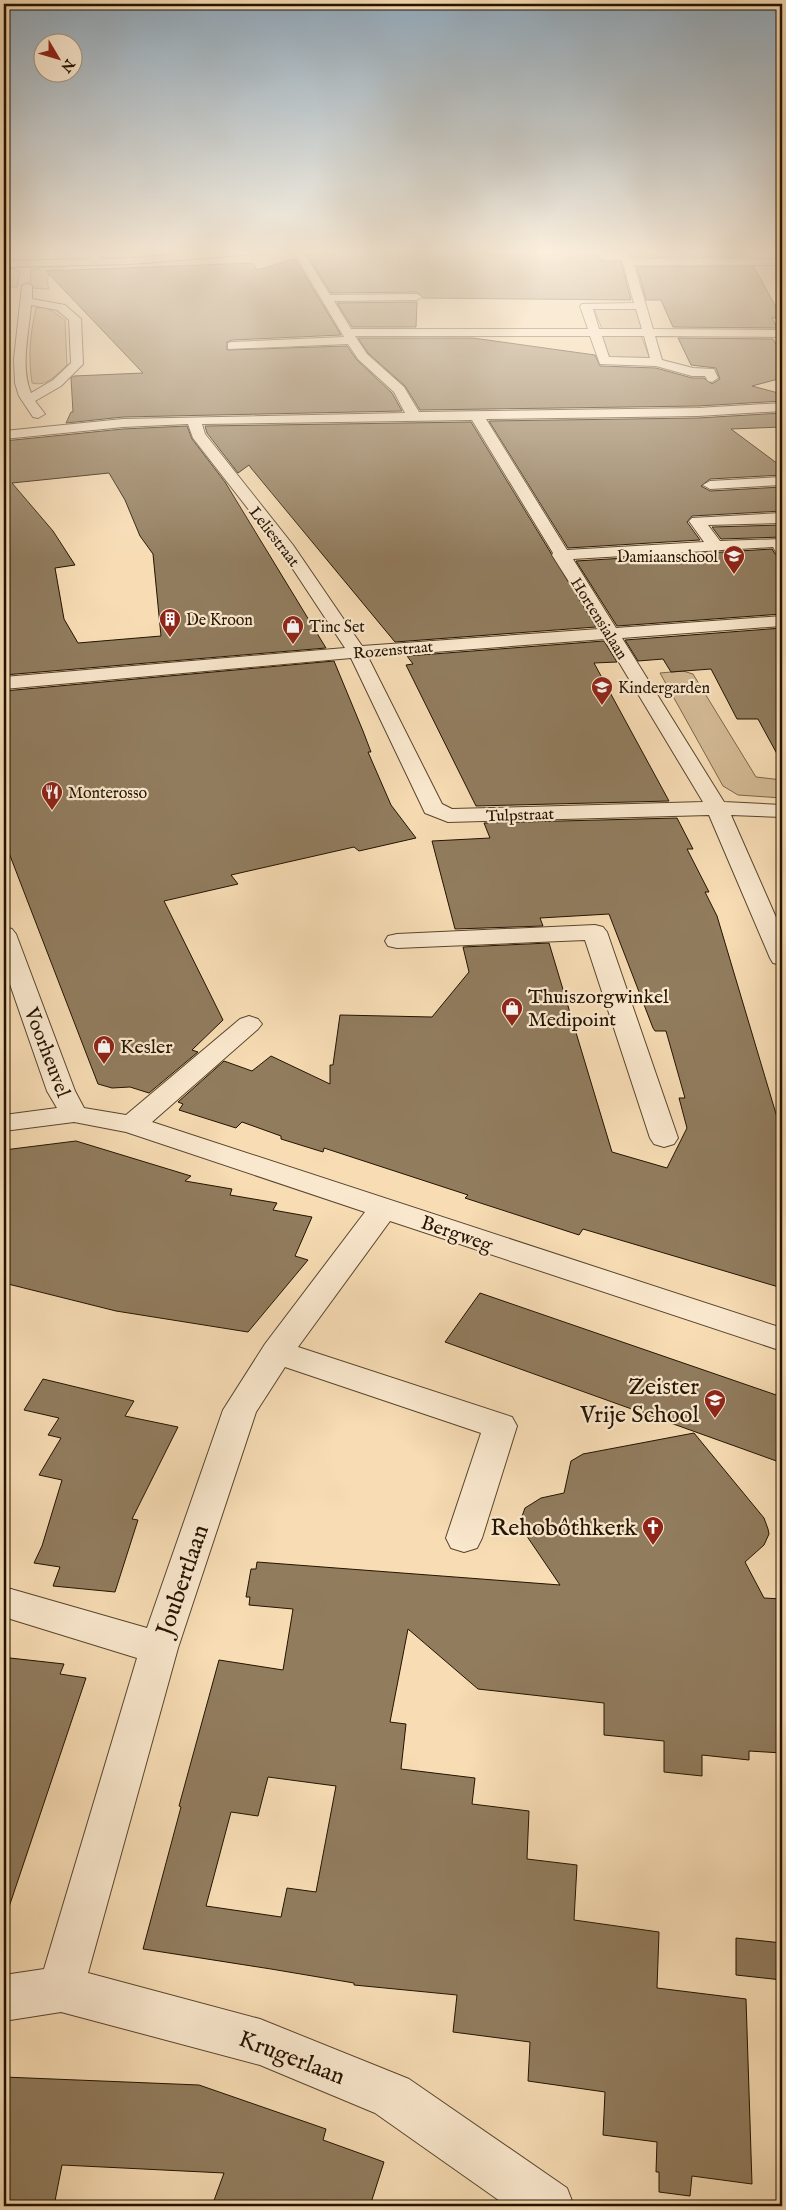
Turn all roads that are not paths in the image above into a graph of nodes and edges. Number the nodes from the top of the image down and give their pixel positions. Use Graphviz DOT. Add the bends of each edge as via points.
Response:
graph roads {
  1 [pos="21,353"];
  2 [pos="77,353"];
  3 [pos="360,353"];
  4 [pos="601,353"];
  5 [pos="655,353"];
  6 [pos="657,362"];
  7 [pos="712,378"];
  8 [pos="28,400"];
  9 [pos="782,407"];
  10 [pos="414,416"];
  11 [pos="477,416"];
  12 [pos="194,420"];
  13 [pos="50,429"];
  14 [pos="4,435"];
  15 [pos="782,481"];
  16 [pos="710,485"];
  17 [pos="782,518"];
  18 [pos="715,546"];
  19 [pos="782,549"];
  20 [pos="560,555"];
  21 [pos="782,621"];
  22 [pos="609,632"];
  23 [pos="357,652"];
  24 [pos="4,683"];
  25 [pos="717,808"];
  26 [pos="782,811"];
  27 [pos="4,934"];
  28 [pos="397,941"];
  29 [pos="782,958"];
  30 [pos="249,1024"];
  31 [pos="74,1114"];
  32 [pos="4,1123"];
  33 [pos="132,1125"];
  34 [pos="664,1138"];
  35 [pos="384,1208"];
  36 [pos="782,1340"];
  37 [pos="277,1352"];
  38 [pos="464,1538"];
  39 [pos="4,1602"];
  40 [pos="159,1648"];
  41 [pos="61,1989"];
  42 [pos="4,1998"];
  43 [pos="549,2206"];
  1 -- 8 [label="street" via="21,384"];
  2 -- 8 [label="street" via="78,364 57,383"];
  3 -- 10 [label="street" via="399,390"];
  4 -- 6 [label="street" via="604,361"];
  5 -- 6 [label="street"];
  6 -- 7 [label="street" via="692,372 710,372"];
  8 -- 13 [label="street"];
  9 -- 11 [label="street" via="698,412"];
  10 -- 11 [label="street"];
  10 -- 12 [label="street"];
  11 -- 20 [label="street, Hortensialaan" via="520,482"];
  12 -- 13 [label="street"];
  12 -- 23 [label="street, Leliestraat" via="198,435 287,548"];
  13 -- 14 [label="street"];
  15 -- 16 [label="street"];
  17 -- 18 [label="street" via="697,521"];
  18 -- 19 [label="street" via="777,542"];
  18 -- 20 [label="street"];
  20 -- 22 [label="street, Hortensialaan"];
  21 -- 22 [label="street, Rozenstraat"];
  22 -- 23 [label="street, Rozenstraat"];
  22 -- 25 [label="street, Hortensialaan"];
  23 -- 24 [label="street, Rozenstraat"];
  23 -- 25 [label="street, Tulpstraat" via="434,808 448,816"];
  25 -- 26 [label="street, Tulpstraat"];
  25 -- 29 [label="street, Hortensialaan"];
  27 -- 31 [label="street, Voorheuvel" via="61,1091"];
  28 -- 34 [label="street" via="595,932"];
  30 -- 33 [label="street"];
  31 -- 32 [label="street, Bergweg"];
  31 -- 33 [label="street, Bergweg"];
  33 -- 35 [label="street, Bergweg"];
  35 -- 36 [label="street, Bergweg"];
  35 -- 37 [label="street, Joubertlaan"];
  37 -- 38 [label="street" via="500,1426"];
  37 -- 40 [label="street, Joubertlaan" via="240,1410"];
  39 -- 40 [label="street"];
  40 -- 41 [label="street, Joubertlaan"];
  41 -- 42 [label="street, Krugerlaan"];
  41 -- 43 [label="street, Krugerlaan" via="260,2042 392,2096"];
}
